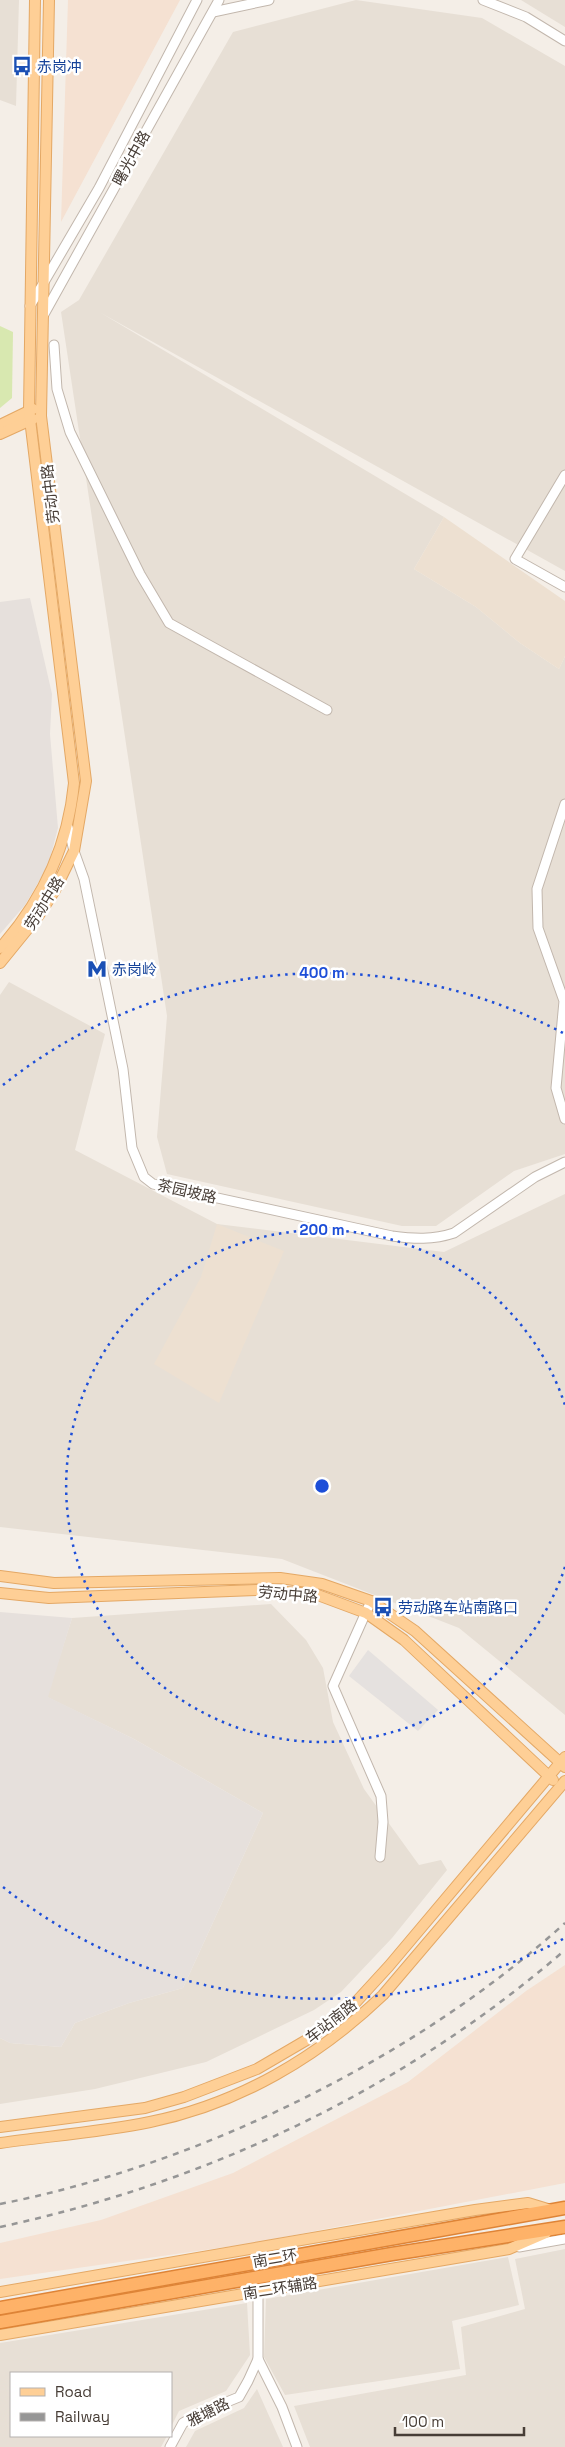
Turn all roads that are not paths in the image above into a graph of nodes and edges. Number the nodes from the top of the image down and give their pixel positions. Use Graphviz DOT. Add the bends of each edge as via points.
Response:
graph roads {
  1 [pos="35,0"];
  2 [pos="49,0"];
  3 [pos="197,0"];
  4 [pos="219,0"];
  5 [pos="269,0"];
  6 [pos="483,0"];
  7 [pos="212,12"];
  8 [pos="565,41"];
  9 [pos="44,284"];
  10 [pos="30,306"];
  11 [pos="43,316"];
  12 [pos="54,345"];
  13 [pos="41,411"];
  14 [pos="29,416"];
  15 [pos="0,425"];
  16 [pos="0,434"];
  17 [pos="565,474"];
  18 [pos="565,587"];
  19 [pos="327,710"];
  20 [pos="565,804"];
  21 [pos="68,827"];
  22 [pos="74,851"];
  23 [pos="0,948"];
  24 [pos="0,963"];
  25 [pos="565,1119"];
  26 [pos="565,1162"];
  27 [pos="0,1576"];
  28 [pos="0,1593"];
  29 [pos="371,1601"];
  30 [pos="366,1613"];
  31 [pos="564,1762"];
  32 [pos="550,1776"];
  33 [pos="563,1786"];
  34 [pos="380,1857"];
  35 [pos="0,2127"];
  36 [pos="0,2143"];
  37 [pos="565,2208"];
  38 [pos="552,2210"];
  39 [pos="561,2228"];
  40 [pos="565,2239"];
  41 [pos="509,2249"];
  42 [pos="0,2292"];
  43 [pos="258,2292"];
  44 [pos="0,2308"];
  45 [pos="0,2322"];
  46 [pos="0,2335"];
  47 [pos="258,2359"];
  48 [pos="170,2447"];
  49 [pos="298,2447"];
  1 -- 10 [label="main road, 劳动中路"];
  2 -- 9 [label="main road, 劳动中路"];
  3 -- 9 [label="street, 曙光中路" via="99,188"];
  4 -- 7 [label="street, 曙光中路"];
  5 -- 7 [label="street"];
  6 -- 8 [label="street" via="526,17"];
  7 -- 11 [label="street, 曙光中路"];
  9 -- 10 [label="street, 曙光中路"];
  9 -- 11 [label="main road, 劳动中路"];
  10 -- 14 [label="main road, 劳动中路"];
  11 -- 13 [label="main road, 劳动中路"];
  12 -- 19 [label="street" via="57,389 70,432 140,574 169,623"];
  13 -- 14 [label="main road"];
  13 -- 22 [label="main road, 劳动中路" via="86,781"];
  14 -- 15 [label="main road"];
  14 -- 16 [label="main road"];
  14 -- 21 [label="main road, 劳动中路" via="74,783"];
  17 -- 18 [label="street" via="516,559"];
  20 -- 25 [label="street" via="537,889 538,928 564,1001 556,1088"];
  21 -- 22 [label="street, 茶园坡路"];
  21 -- 23 [label="main road, 劳动中路" via="45,886 24,920"];
  22 -- 24 [label="main road, 劳动中路" via="55,890"];
  22 -- 26 [label="street, 茶园坡路" via="84,879 123,1069 132,1148 144,1176 153,1184 392,1236 439,1238 454,1232 535,1177"];
  27 -- 29 [label="main road, 劳动中路" via="54,1583 280,1578 322,1584"];
  28 -- 30 [label="main road, 劳动中路" via="50,1598 282,1591 315,1594"];
  29 -- 30 [label="street"];
  29 -- 31 [label="main road, 劳动中路" via="415,1631"];
  30 -- 32 [label="main road, 劳动中路" via="404,1640"];
  30 -- 34 [label="street" via="333,1686 381,1796 384,1822"];
  31 -- 32 [label="main road, 车站南路"];
  32 -- 33 [label="main road, 劳动中路"];
  32 -- 35 [label="main road, 车站南路" via="374,1983 334,2020 286,2054 226,2083 145,2108"];
  33 -- 36 [label="main road, 车站南路" via="383,1995 337,2036 291,2068 218,2101 151,2122"];
  37 -- 38 [label="highway, 南二环"];
  38 -- 42 [label="main road" via="528,2203 475,2210"];
  38 -- 44 [label="highway, 南二环"];
  39 -- 41 [label="main road, 南二环辅路"];
  39 -- 45 [label="highway, 南二环"];
  40 -- 41 [label="street"];
  41 -- 43 [label="main road, 南二环辅路"];
  43 -- 46 [label="main road, 南二环辅路"];
  43 -- 47 [label="street, 雅塘路"];
  47 -- 48 [label="street, 雅塘路" via="239,2397 183,2423"];
  47 -- 49 [label="street"];
}
